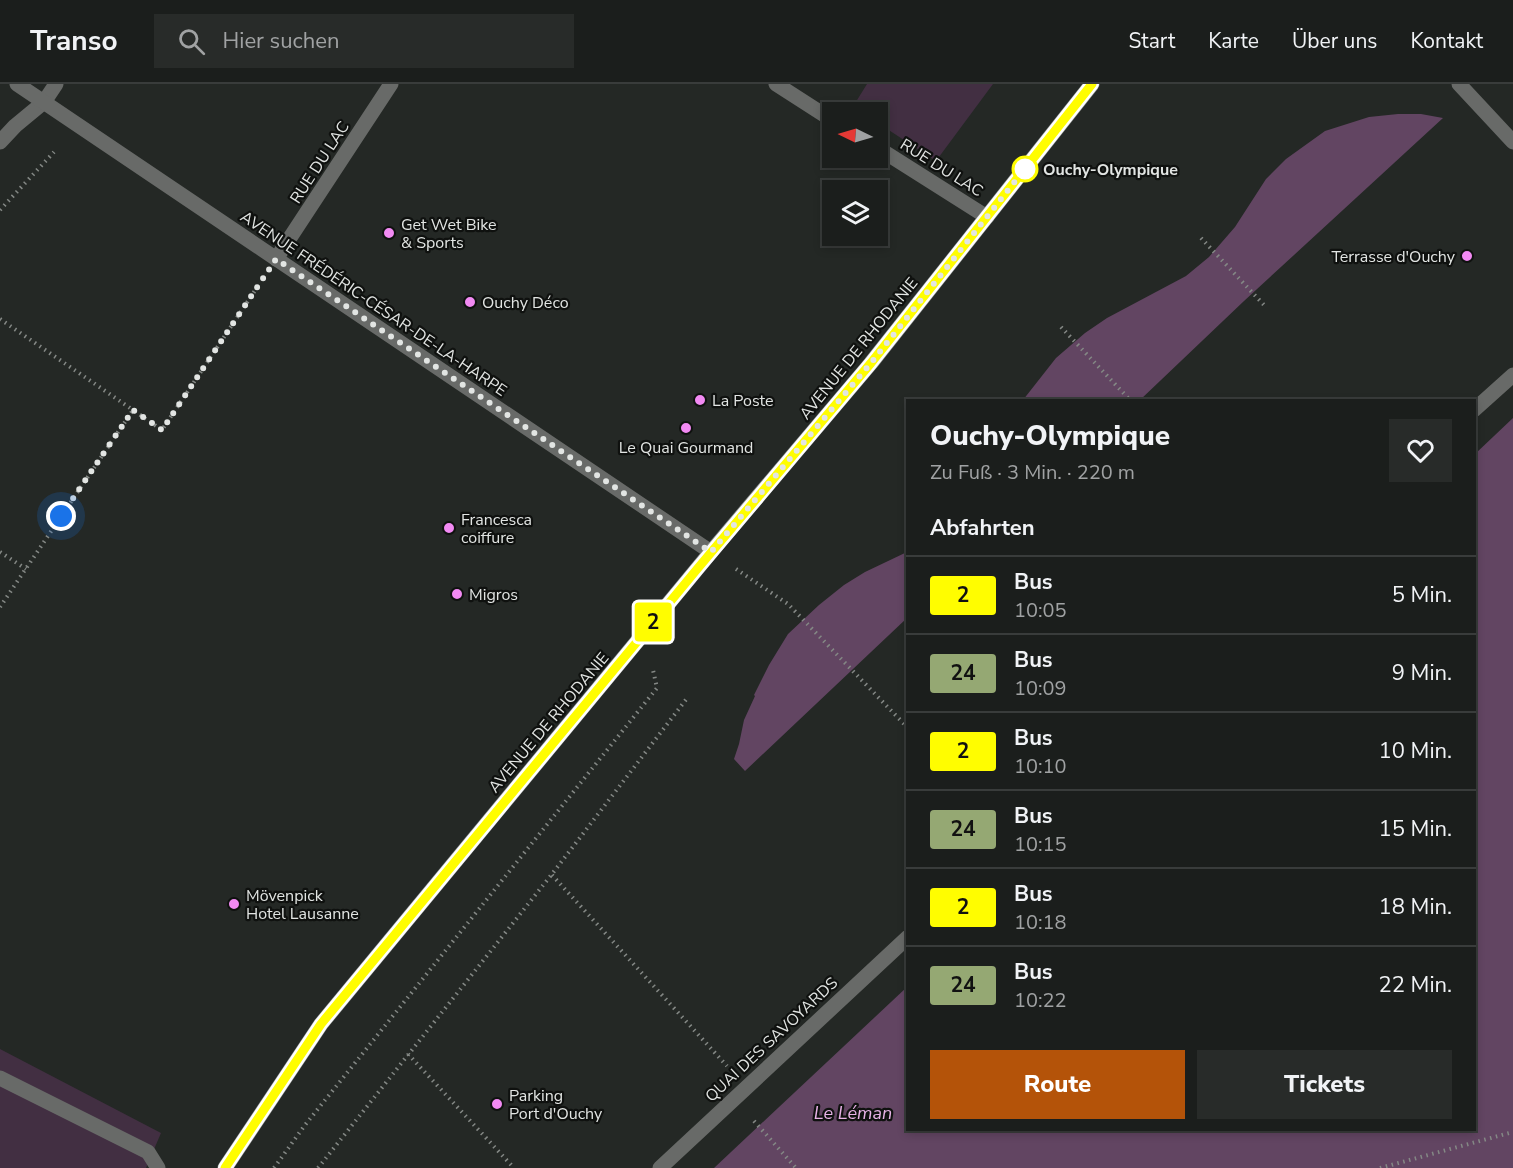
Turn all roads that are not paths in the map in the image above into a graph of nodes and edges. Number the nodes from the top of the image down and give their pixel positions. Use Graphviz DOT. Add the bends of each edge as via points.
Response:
graph roads {
  1 [pos="17,84"];
  2 [pos="56,84"];
  3 [pos="391,84"];
  4 [pos="776,84"];
  5 [pos="1092,84"];
  6 [pos="1459,84"];
  7 [pos="44,102"];
  8 [pos="822,114"];
  9 [pos="1513,141"];
  10 [pos="0,142"];
  11 [pos="888,154"];
  12 [pos="987,218"];
  13 [pos="276,259"];
  14 [pos="1513,375"];
  15 [pos="1476,408"];
  16 [pos="711,552"];
  17 [pos="906,939"];
  18 [pos="0,1077"];
  19 [pos="158,1168"];
  20 [pos="225,1168"];
  21 [pos="660,1168"];
  1 -- 7 [label="street, AVENUE FRÉDÉRIC-CÉSAR-DE-LA-HARPE"];
  2 -- 7 [label="street"];
  3 -- 13 [label="street, RUE DU LAC"];
  4 -- 8 [label="street"];
  5 -- 12 [label="main road, AVENUE DE RHODANIE"];
  6 -- 9 [label="street"];
  7 -- 10 [label="street"];
  7 -- 13 [label="street, AVENUE FRÉDÉRIC-CÉSAR-DE-LA-HARPE"];
  11 -- 12 [label="street, RUE DU LAC"];
  12 -- 16 [label="main road, AVENUE DE RHODANIE"];
  13 -- 16 [label="street, AVENUE FRÉDÉRIC-CÉSAR-DE-LA-HARPE"];
  14 -- 15 [label="street"];
  16 -- 20 [label="main road, AVENUE DE RHODANIE" via="321,1024"];
  17 -- 21 [label="street, QUAI DES SAVOYARDS"];
  18 -- 19 [label="street" via="148,1152"];
}
